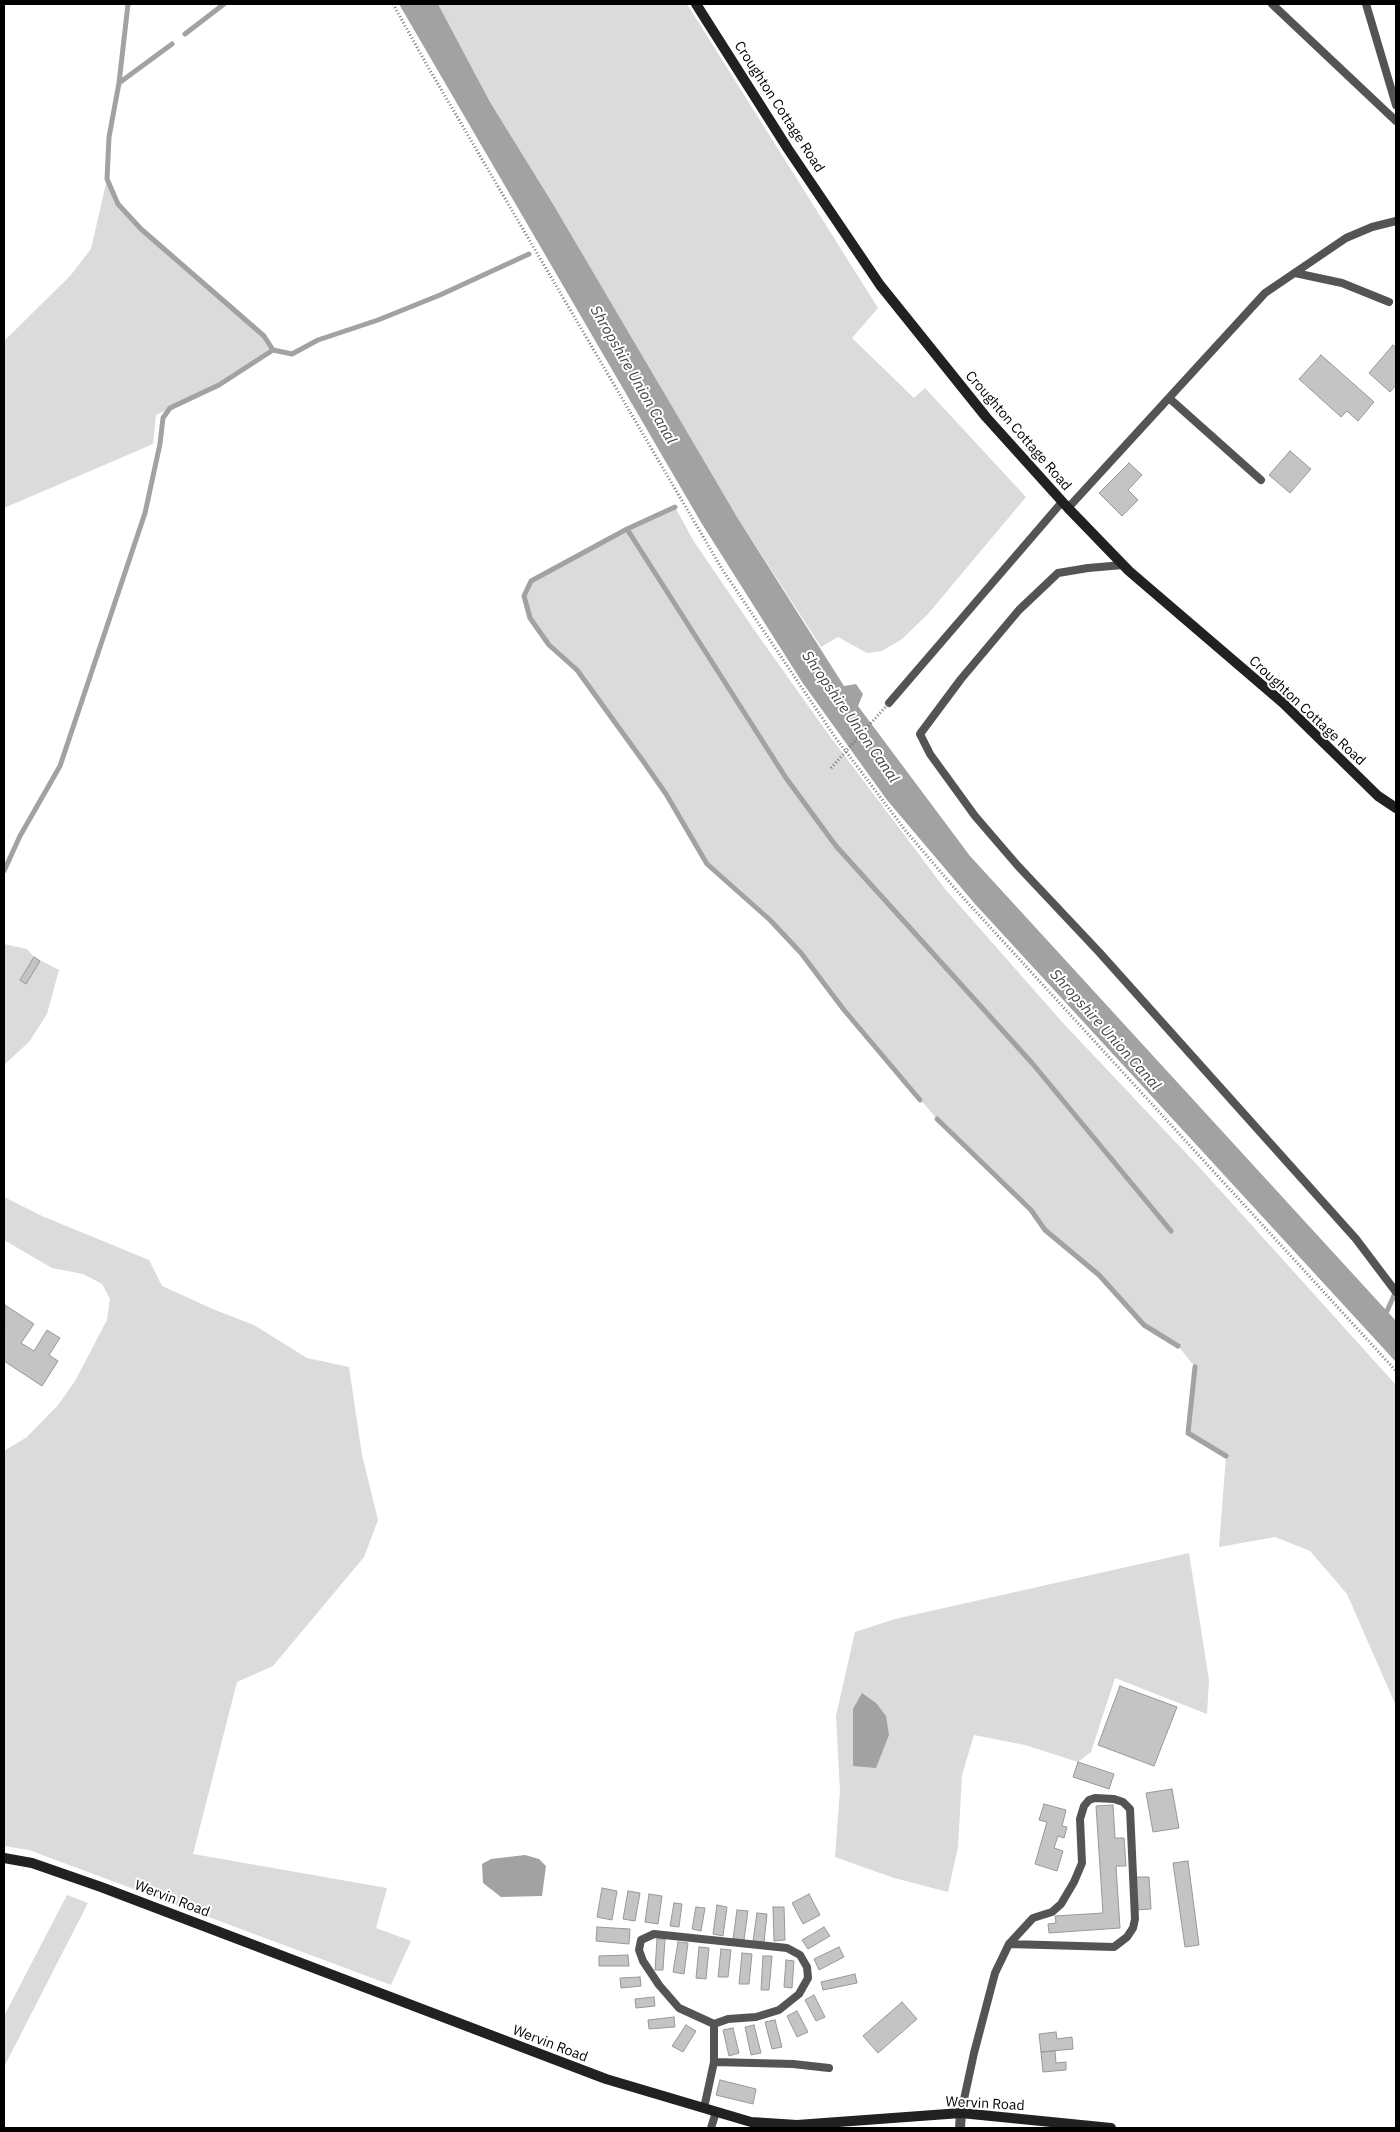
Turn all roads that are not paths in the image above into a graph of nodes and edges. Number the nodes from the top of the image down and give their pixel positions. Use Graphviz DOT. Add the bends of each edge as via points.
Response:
graph roads {
  1 [pos="696,4"];
  2 [pos="1272,4"];
  3 [pos="1366,4"];
  4 [pos="1396,104"];
  5 [pos="1396,121"];
  6 [pos="1396,221"];
  7 [pos="1295,273"];
  8 [pos="1389,302"];
  9 [pos="1169,398"];
  10 [pos="1261,480"];
  11 [pos="1065,505"];
  12 [pos="1123,565"];
  13 [pos="889,703"];
  14 [pos="1396,808"];
  15 [pos="1396,1292"];
  16 [pos="4,1858"];
  17 [pos="1009,1944"];
  18 [pos="714,2024"];
  19 [pos="714,2062"];
  20 [pos="829,2068"];
  21 [pos="704,2108"];
  22 [pos="716,2112"];
  23 [pos="961,2113"];
  24 [pos="711,2128"];
  25 [pos="960,2128"];
  26 [pos="1111,2128"];
  1 -- 11 [label="street, Croughton Cottage Road" via="880,285 986,417"];
  2 -- 5 [label="lane"];
  3 -- 4 [label="lane"];
  6 -- 7 [label="lane" via="1346,238"];
  7 -- 8 [label="lane" via="1342,282"];
  7 -- 9 [label="lane" via="1265,293"];
  9 -- 10 [label="lane"];
  9 -- 11 [label="lane"];
  11 -- 12 [label="street, Croughton Cottage Road"];
  11 -- 13 [label="lane"];
  12 -- 14 [label="street, Croughton Cottage Road" via="1149,591 1283,703 1378,796"];
  12 -- 15 [label="lane" via="1058,573 1019,610 920,734 930,754 975,816 1249,1118 1356,1239"];
  16 -- 21 [label="street, Wervin Road" via="32,1863 101,1887 606,2080"];
  17 -- 17 [label="lane" via="1033,1918 1052,1912 1061,1904 1074,1882 1082,1863 1080,1819 1084,1806 1095,1798 1123,1802 1130,1809 1135,1919 1127,1937 1114,1947"];
  17 -- 23 [label="lane" via="995,1973"];
  18 -- 18 [label="lane" via="679,2008 659,1985 643,1961 639,1950 641,1940 654,1934 787,1948 800,1954 807,1967 808,1978 799,1994 779,2010"];
  18 -- 19 [label="lane"];
  19 -- 20 [label="lane"];
  19 -- 21 [label="lane"];
  21 -- 22 [label="street, Wervin Road"];
  22 -- 23 [label="street, Wervin Road" via="751,2122 797,2125"];
  22 -- 24 [label="lane"];
  23 -- 25 [label="street"];
  23 -- 26 [label="street, Wervin Road"];
}
